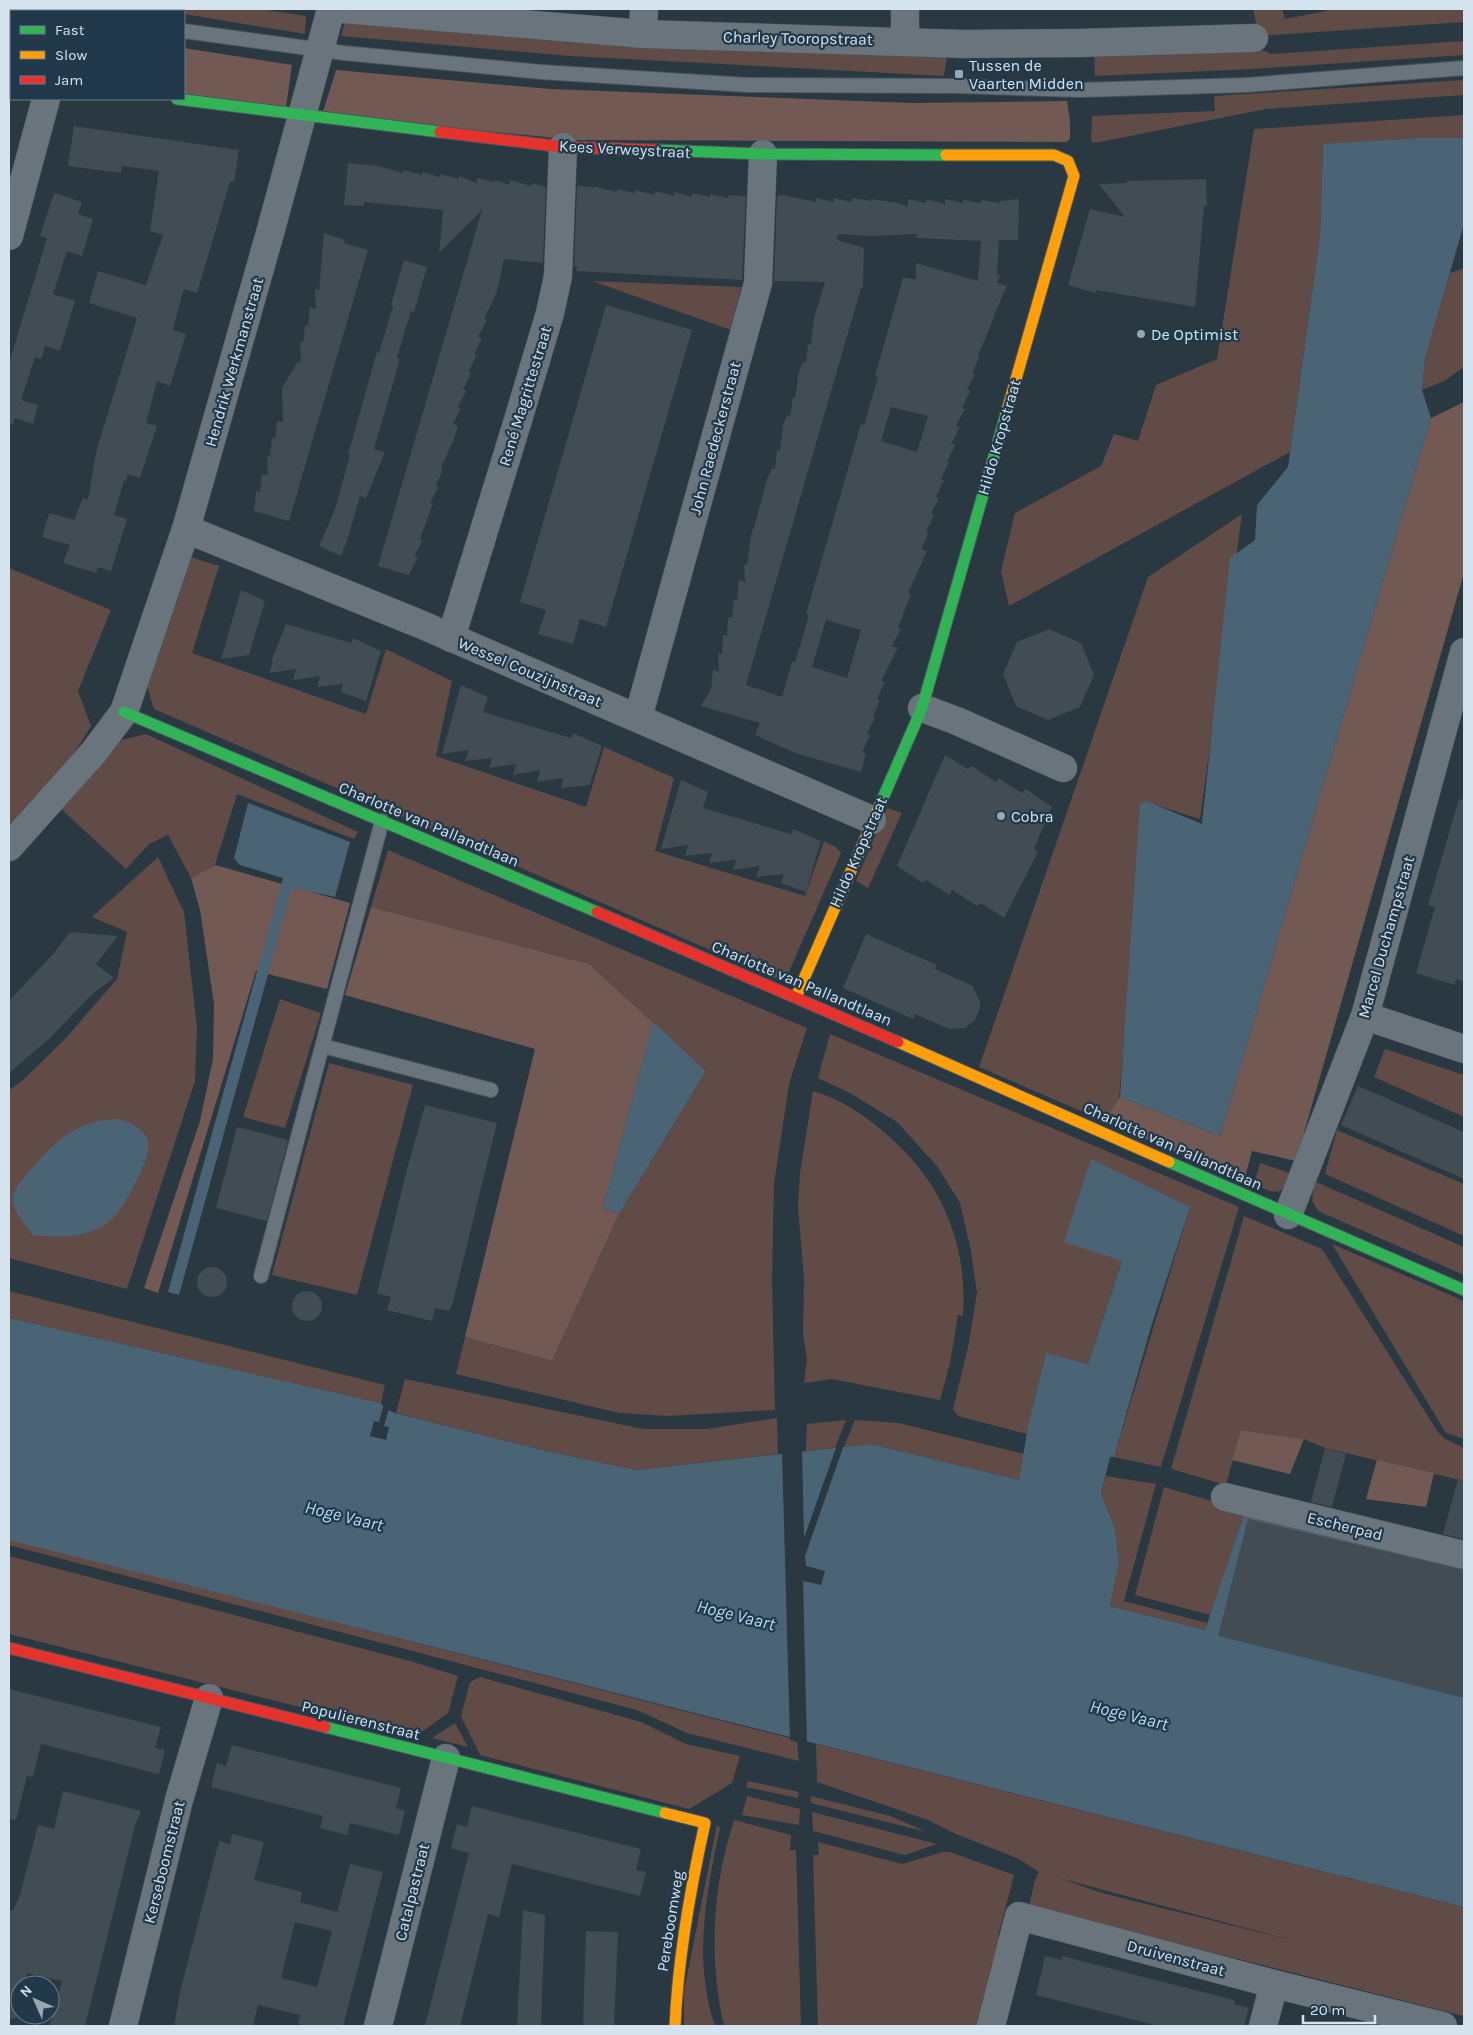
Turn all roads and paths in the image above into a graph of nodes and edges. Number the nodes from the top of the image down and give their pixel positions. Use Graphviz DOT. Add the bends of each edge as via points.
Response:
graph roads {
  1 [pos="331,9"];
  2 [pos="342,9"];
  3 [pos="905,9"];
  4 [pos="644,22"];
  5 [pos="185,31"];
  6 [pos="1254,38"];
  7 [pos="904,41"];
  8 [pos="319,51"];
  9 [pos="1464,68"];
  10 [pos="46,100"];
  11 [pos="185,100"];
  12 [pos="302,115"];
  13 [pos="563,147"];
  14 [pos="763,154"];
  15 [pos="1071,166"];
  16 [pos="9,236"];
  17 [pos="186,529"];
  18 [pos="452,638"];
  19 [pos="1464,652"];
  20 [pos="922,708"];
  21 [pos="124,712"];
  22 [pos="638,718"];
  23 [pos="1063,768"];
  24 [pos="872,820"];
  25 [pos="382,821"];
  26 [pos="9,846"];
  27 [pos="796,997"];
  28 [pos="1365,1016"];
  29 [pos="323,1046"];
  30 [pos="1464,1049"];
  31 [pos="491,1090"];
  32 [pos="1288,1215"];
  33 [pos="261,1276"];
  34 [pos="1464,1290"];
  35 [pos="1225,1497"];
  36 [pos="1464,1555"];
  37 [pos="9,1648"];
  38 [pos="209,1698"];
  39 [pos="446,1758"];
  40 [pos="705,1823"];
  41 [pos="1274,1984"];
  42 [pos="123,2026"];
  43 [pos="378,2026"];
  44 [pos="676,2026"];
  45 [pos="991,2026"];
  46 [pos="1263,2026"];
  47 [pos="1443,2026"];
  1 -- 8 [label="street, Hendrik Werkmanstraat"];
  2 -- 4 [label="street, Charley Tooropstraat"];
  3 -- 7 [label="street"];
  4 -- 7 [label="street, Charley Tooropstraat"];
  5 -- 8 [label="lane"];
  6 -- 7 [label="street, Charley Tooropstraat" via="964,44"];
  8 -- 9 [label="lane" via="541,72 748,85 1080,90 1246,85"];
  8 -- 12 [label="street, Hendrik Werkmanstraat"];
  10 -- 16 [label="street"];
  11 -- 12 [label="street, Kees Verweystraat"];
  12 -- 13 [label="street, Kees Verweystraat"];
  12 -- 17 [label="street, Hendrik Werkmanstraat"];
  13 -- 14 [label="street, Kees Verweystraat"];
  13 -- 18 [label="street, René Magrittestraat" via="556,285"];
  14 -- 15 [label="street, Kees Verweystraat" via="1054,155 1066,158"];
  14 -- 22 [label="street, John Raedeckerstraat" via="758,283"];
  15 -- 20 [label="street, Hildo Kropstraat" via="1074,176"];
  17 -- 18 [label="street, Wessel Couzijnstraat"];
  17 -- 21 [label="street, Hendrik Werkmanstraat"];
  18 -- 22 [label="street, Wessel Couzijnstraat"];
  19 -- 28 [label="street, Marcel Duchampstraat"];
  20 -- 23 [label="street"];
  20 -- 24 [label="street, Hildo Kropstraat"];
  21 -- 25 [label="street, Charlotte van Pallandtlaan"];
  21 -- 26 [label="street, Hendrik Werkmanstraat" via="94,752"];
  22 -- 24 [label="street, Wessel Couzijnstraat"];
  24 -- 27 [label="street, Hildo Kropstraat"];
  25 -- 27 [label="street, Charlotte van Pallandtlaan"];
  25 -- 29 [label="lane"];
  27 -- 32 [label="street, Charlotte van Pallandtlaan"];
  28 -- 30 [label="street"];
  28 -- 32 [label="street, Marcel Duchampstraat"];
  29 -- 31 [label="lane"];
  29 -- 33 [label="lane"];
  32 -- 34 [label="street, Charlotte van Pallandtlaan"];
  35 -- 36 [label="street, Escherpad"];
  37 -- 38 [label="street, Populierenstraat"];
  38 -- 39 [label="street, Populierenstraat"];
  38 -- 42 [label="street, Kerseboomstraat" via="179,1800"];
  39 -- 40 [label="street, Populierenstraat"];
  39 -- 43 [label="street, Catalpastraat"];
  40 -- 44 [label="street, Pereboomweg" via="681,1940"];
  41 -- 45 [label="street, Druivenstraat" via="1019,1916"];
  41 -- 46 [label="street"];
  41 -- 47 [label="street, Druivenstraat"];
}
